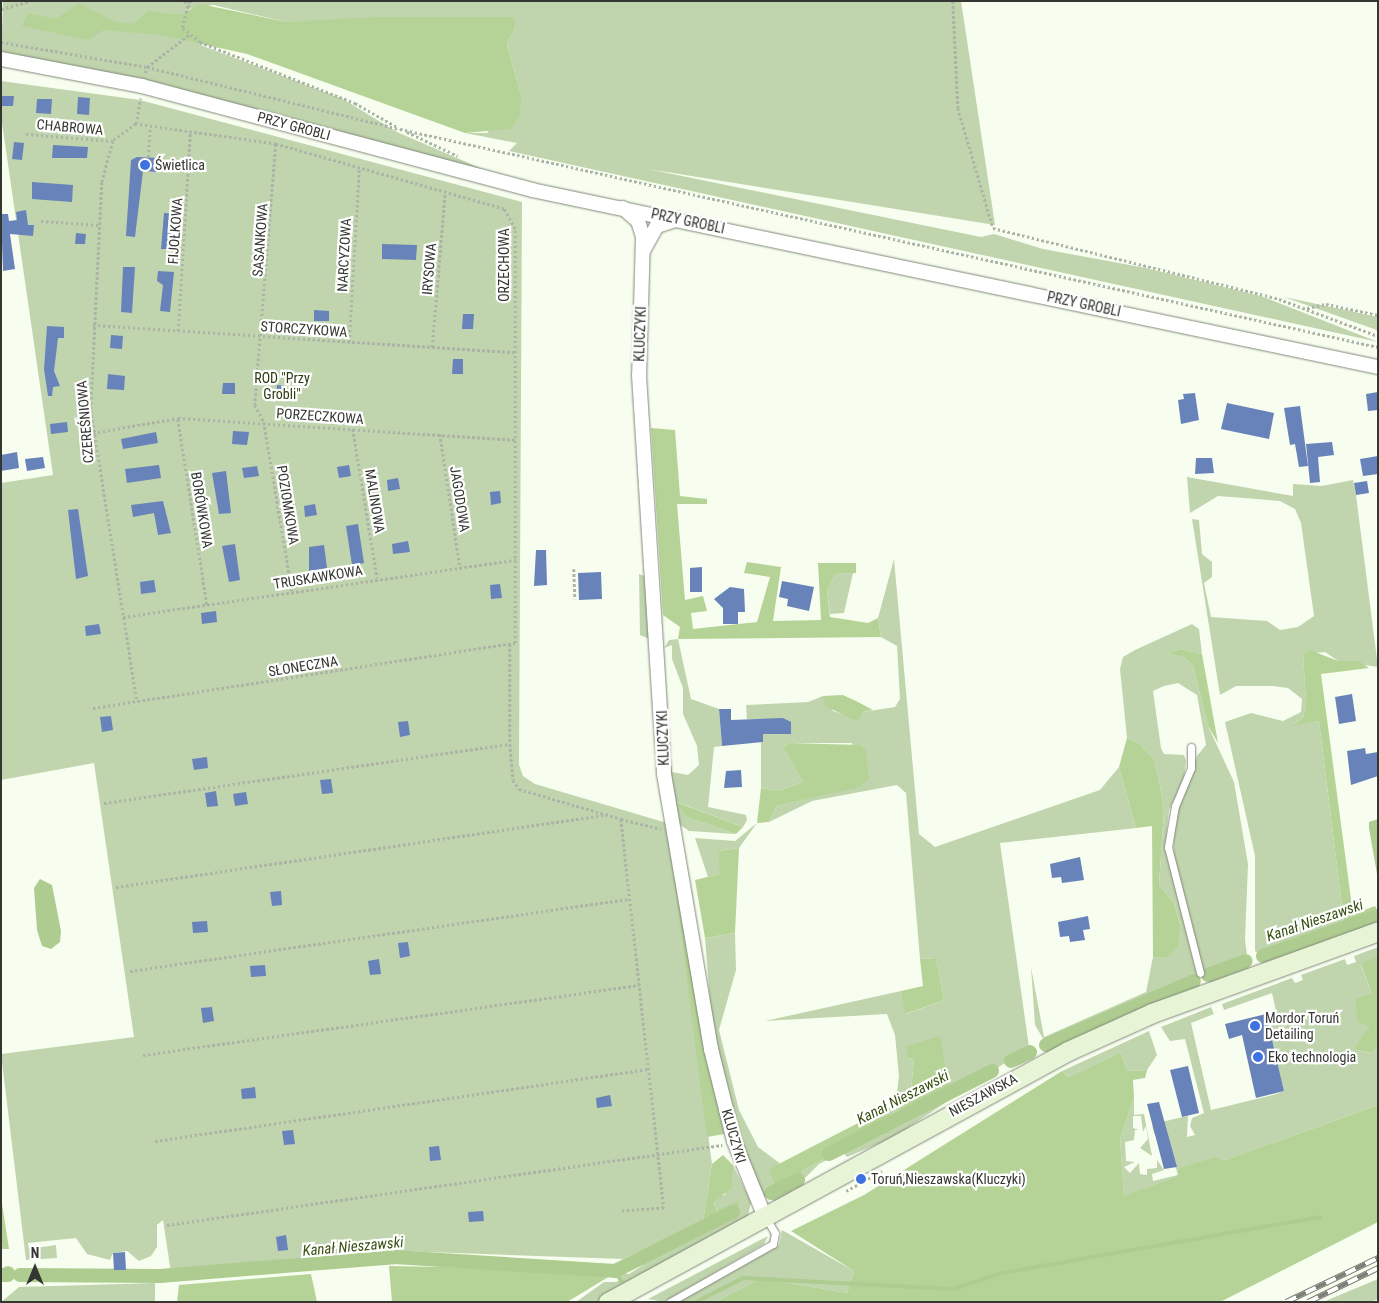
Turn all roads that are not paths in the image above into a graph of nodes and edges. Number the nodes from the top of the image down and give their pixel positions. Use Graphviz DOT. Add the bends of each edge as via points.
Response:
graph roads {
  1 [pos="1,59"];
  2 [pos="623,208"];
  3 [pos="680,219"];
  4 [pos="644,249"];
  5 [pos="1378,367"];
  6 [pos="1191,747"];
  7 [pos="1378,930"];
  8 [pos="1200,973"];
  9 [pos="764,1215"];
  10 [pos="608,1302"];
  11 [pos="670,1302"];
  1 -- 2 [label="street, PRZY GROBLI" via="532,190"];
  2 -- 3 [label="street, PRZY GROBLI"];
  2 -- 4 [label="street, KLUCZYKI" via="638,221"];
  3 -- 4 [label="street, KLUCZYKI" via="658,226"];
  3 -- 5 [label="street, PRZY GROBLI"];
  4 -- 9 [label="street, KLUCZYKI" via="640,391 659,633 664,774 711,1049 734,1141"];
  6 -- 8 [label="lane" via="1191,768 1175,806 1168,847"];
  7 -- 9 [label="main road, NIESZAWSKA" via="1115,1028 1008,1081"];
  9 -- 10 [label="main road, NIESZAWSKA"];
  9 -- 11 [label="lane" via="775,1233 773,1244"];
}
